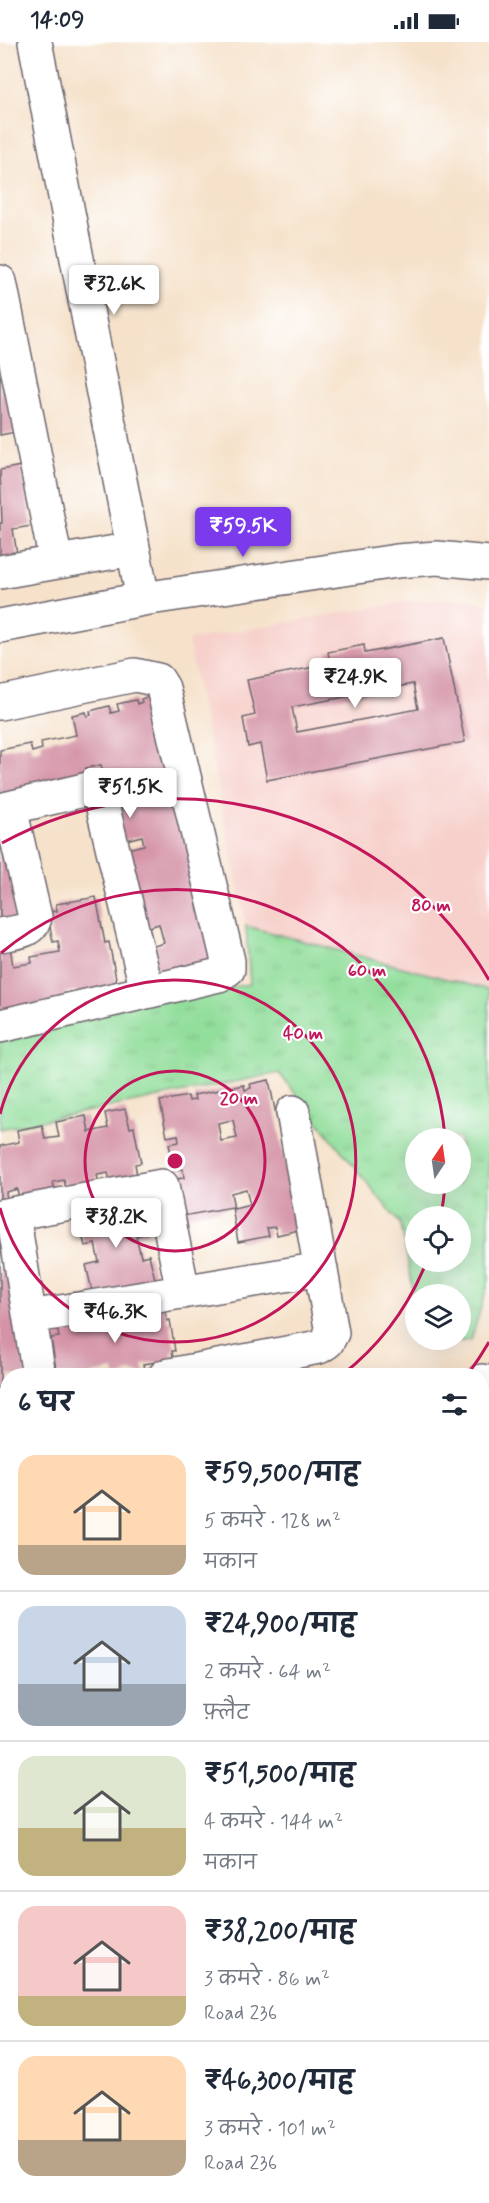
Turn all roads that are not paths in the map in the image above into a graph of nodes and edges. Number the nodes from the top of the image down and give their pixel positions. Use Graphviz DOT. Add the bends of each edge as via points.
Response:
graph roads {
  1 [pos="35,42"];
  2 [pos="0,282"];
  3 [pos="134,549"];
  4 [pos="56,562"];
  5 [pos="489,563"];
  6 [pos="0,572"];
  7 [pos="143,599"];
  8 [pos="0,626"];
  9 [pos="0,703"];
  10 [pos="5,809"];
  11 [pos="0,935"];
  12 [pos="147,991"];
  13 [pos="0,1026"];
  14 [pos="293,1112"];
  15 [pos="6,1215"];
  16 [pos="321,1269"];
  17 [pos="183,1292"];
  18 [pos="30,1317"];
  19 [pos="38,1368"];
  20 [pos="207,1368"];
  1 -- 3 [label="street"];
  2 -- 4 [label="street"];
  3 -- 4 [label="street"];
  3 -- 7 [label="street"];
  4 -- 6 [label="street"];
  5 -- 7 [label="street" via="437,558 397,561"];
  7 -- 8 [label="street"];
  9 -- 12 [label="street" via="135,675 158,680 163,688 228,969 219,975"];
  10 -- 11 [label="street" via="35,917 28,929"];
  10 -- 12 [label="street" via="88,789 97,793"];
  12 -- 13 [label="street"];
  14 -- 16 [label="street"];
  15 -- 17 [label="street" via="162,1186"];
  15 -- 18 [label="street"];
  16 -- 17 [label="street"];
  16 -- 20 [label="street" via="332,1333 327,1342 319,1347"];
  17 -- 18 [label="street"];
  18 -- 19 [label="street"];
}
